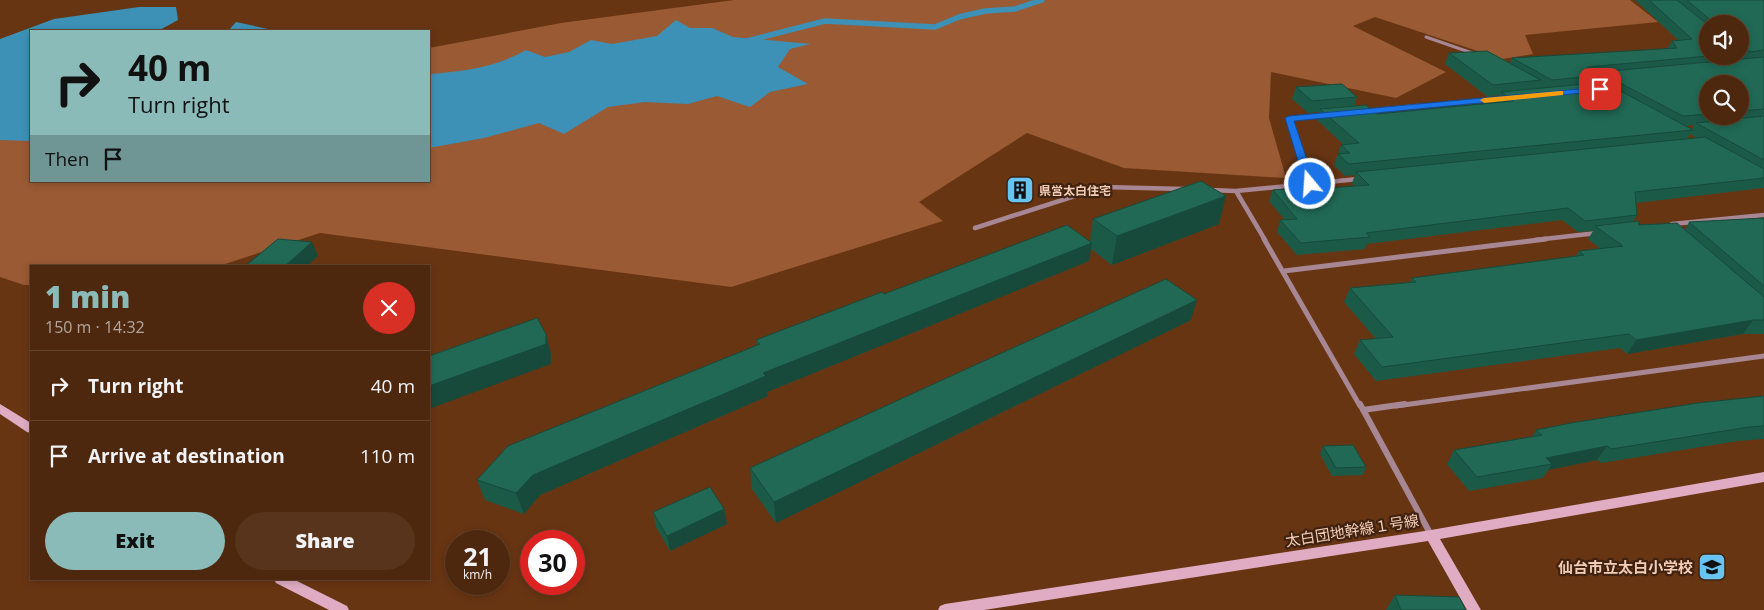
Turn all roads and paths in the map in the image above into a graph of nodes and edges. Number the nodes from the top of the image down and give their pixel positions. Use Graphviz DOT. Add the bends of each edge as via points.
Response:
graph roads {
  1 [pos="1426,37"];
  2 [pos="1478,55"];
  3 [pos="1507,98"];
  4 [pos="1359,112"];
  5 [pos="1329,115"];
  6 [pos="1369,178"];
  7 [pos="1310,184"];
  8 [pos="1190,189"];
  9 [pos="1199,190"];
  10 [pos="1236,191"];
  11 [pos="1764,215"];
  12 [pos="1662,225"];
  13 [pos="975,228"];
  14 [pos="1604,232"];
  15 [pos="1284,271"];
  16 [pos="1764,356"];
  17 [pos="0,408"];
  18 [pos="1363,410"];
  19 [pos="30,428"];
  20 [pos="1764,477"];
  21 [pos="1431,534"];
  22 [pos="283,580"];
  23 [pos="342,610"];
  24 [pos="944,610"];
  25 [pos="1474,610"];
  1 -- 2 [label="street"];
  3 -- 4 [label="street"];
  5 -- 7 [label="street" via="1289,118"];
  6 -- 7 [label="street"];
  7 -- 10 [label="street"];
  8 -- 13 [label="street" via="1103,187"];
  9 -- 10 [label="street"];
  10 -- 15 [label="street"];
  11 -- 12 [label="street"];
  14 -- 15 [label="street"];
  15 -- 18 [label="street"];
  16 -- 18 [label="street"];
  17 -- 19 [label="street"];
  18 -- 21 [label="street"];
  20 -- 21 [label="street, 太白団地幹線１号線"];
  21 -- 24 [label="street, 太白団地幹線１号線"];
  21 -- 25 [label="street"];
  22 -- 23 [label="street"];
}
